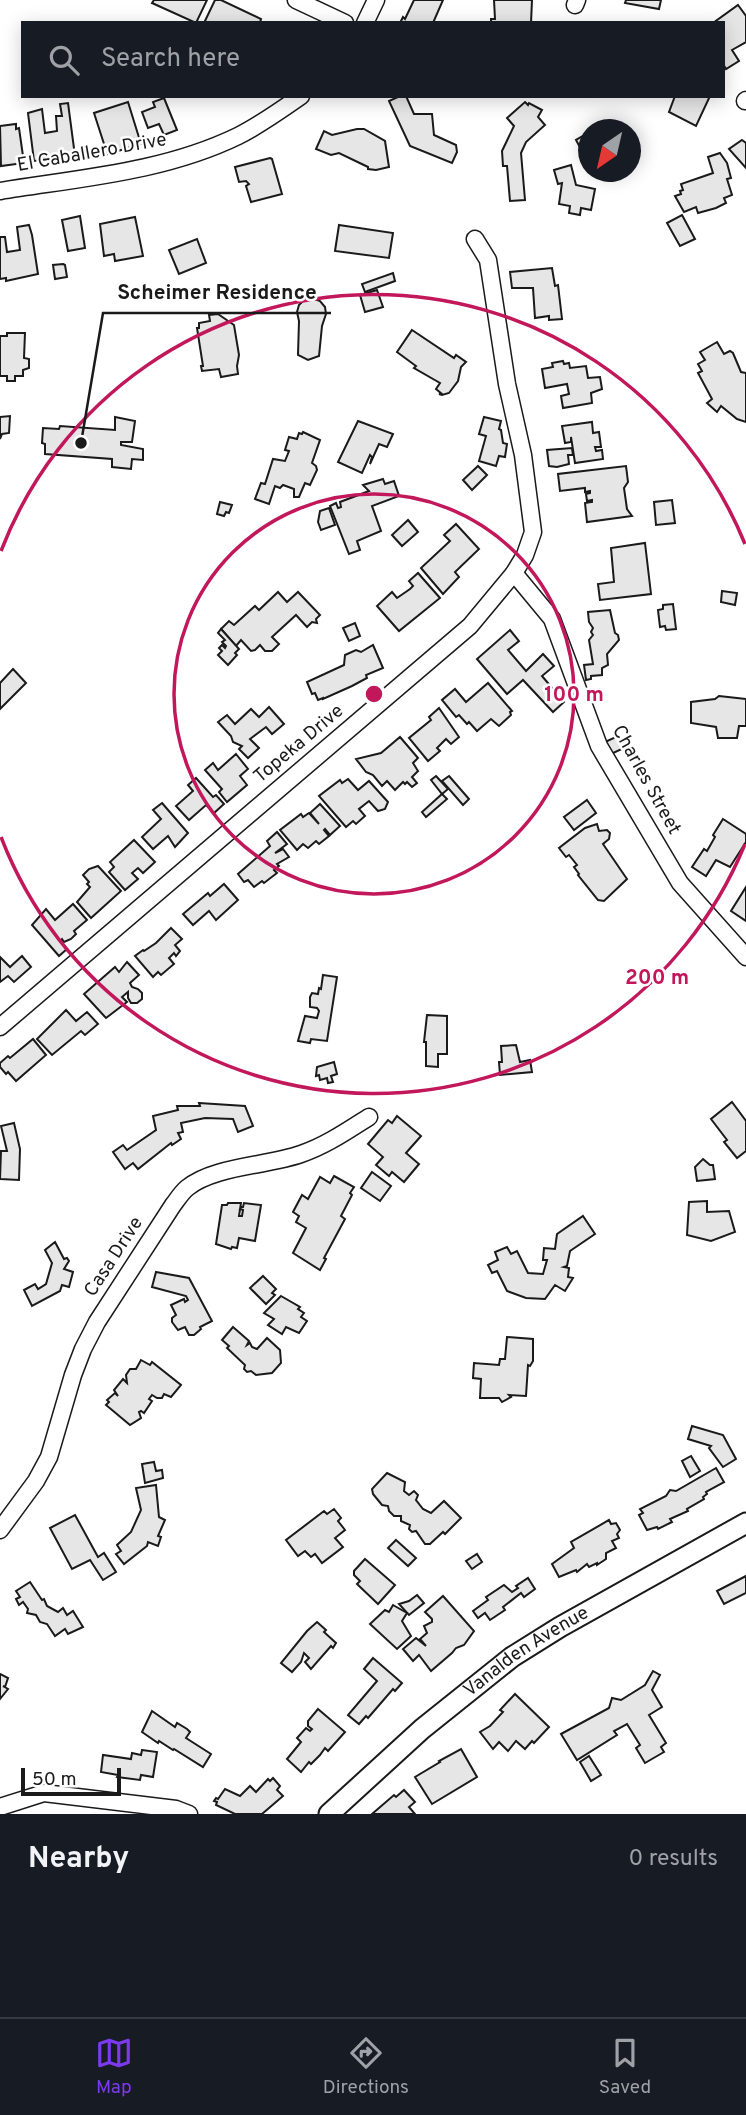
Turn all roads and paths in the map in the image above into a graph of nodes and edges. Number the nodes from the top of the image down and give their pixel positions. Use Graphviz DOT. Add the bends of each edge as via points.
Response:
graph roads {
  1 [pos="296,0"];
  2 [pos="376,0"];
  3 [pos="341,21"];
  4 [pos="366,21"];
  5 [pos="298,98"];
  6 [pos="0,191"];
  7 [pos="475,239"];
  8 [pos="514,573"];
  9 [pos="746,957"];
  10 [pos="0,1027"];
  11 [pos="369,1117"];
  12 [pos="746,1523"];
  13 [pos="0,1530"];
  14 [pos="0,1807"];
  15 [pos="189,1814"];
  16 [pos="329,1814"];
  1 -- 3 [label="street"];
  2 -- 4 [label="street"];
  5 -- 6 [label="street, El Caballero Drive" via="240,135 155,166"];
  7 -- 8 [label="street, Topeka Drive" via="488,260 533,531"];
  8 -- 9 [label="street, Charles Street" via="552,619 599,746 680,883"];
  8 -- 10 [label="street, Topeka Drive" via="470,625"];
  11 -- 13 [label="street, Casa Drive" via="303,1153 212,1174 186,1189 97,1322 73,1375 49,1458"];
  12 -- 16 [label="main road, Vanalden Avenue" via="512,1657 422,1729"];
  14 -- 15 [label="street" via="44,1793"];
}
